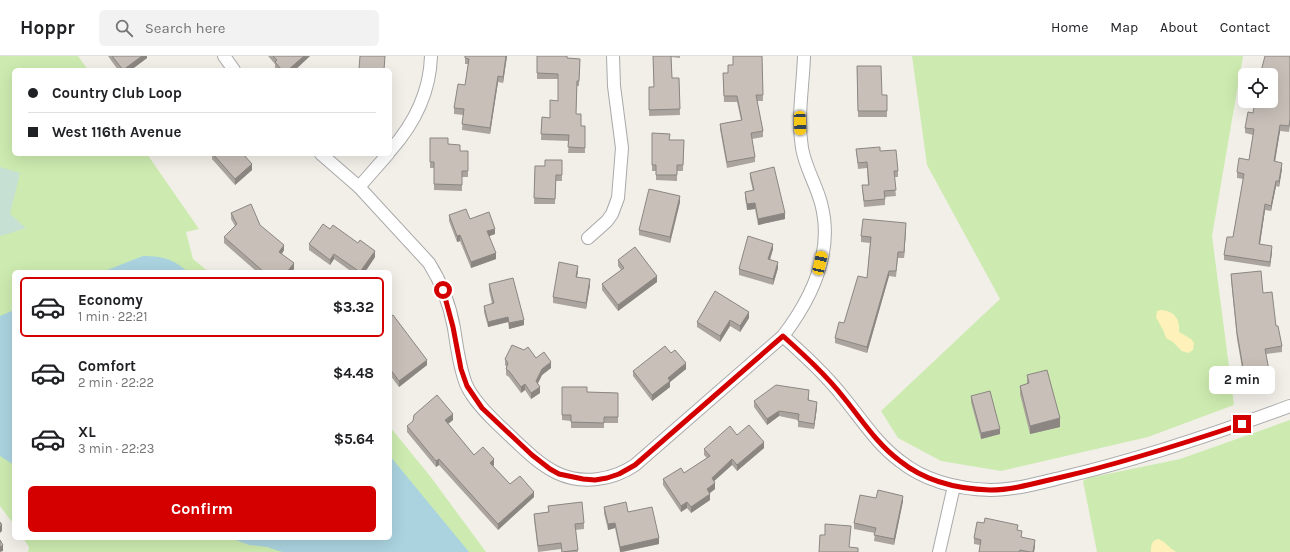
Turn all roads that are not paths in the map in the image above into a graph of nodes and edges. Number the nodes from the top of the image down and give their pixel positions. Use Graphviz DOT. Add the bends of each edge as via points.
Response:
graph roads {
  1 [pos="224,56"];
  2 [pos="431,56"];
  3 [pos="613,56"];
  4 [pos="804,56"];
  5 [pos="233,68"];
  6 [pos="392,149"];
  7 [pos="323,156"];
  8 [pos="386,156"];
  9 [pos="359,187"];
  10 [pos="588,238"];
  11 [pos="783,336"];
  12 [pos="1290,406"];
  13 [pos="954,486"];
  14 [pos="939,552"];
  1 -- 5 [label="street"];
  2 -- 6 [label="street" via="428,85 422,102 410,127"];
  3 -- 10 [label="street" via="622,148 618,198 607,221"];
  4 -- 11 [label="street" via="801,136 806,163 824,214 824,239 814,285"];
  7 -- 9 [label="street"];
  8 -- 9 [label="street"];
  9 -- 11 [label="street" via="434,271 443,290 461,369 467,386 482,408 532,455 559,474 595,480 628,470"];
  11 -- 13 [label="street" via="827,378 887,451 916,472"];
  12 -- 13 [label="street" via="1158,452 1084,472 1005,489"];
  13 -- 14 [label="street"];
}
